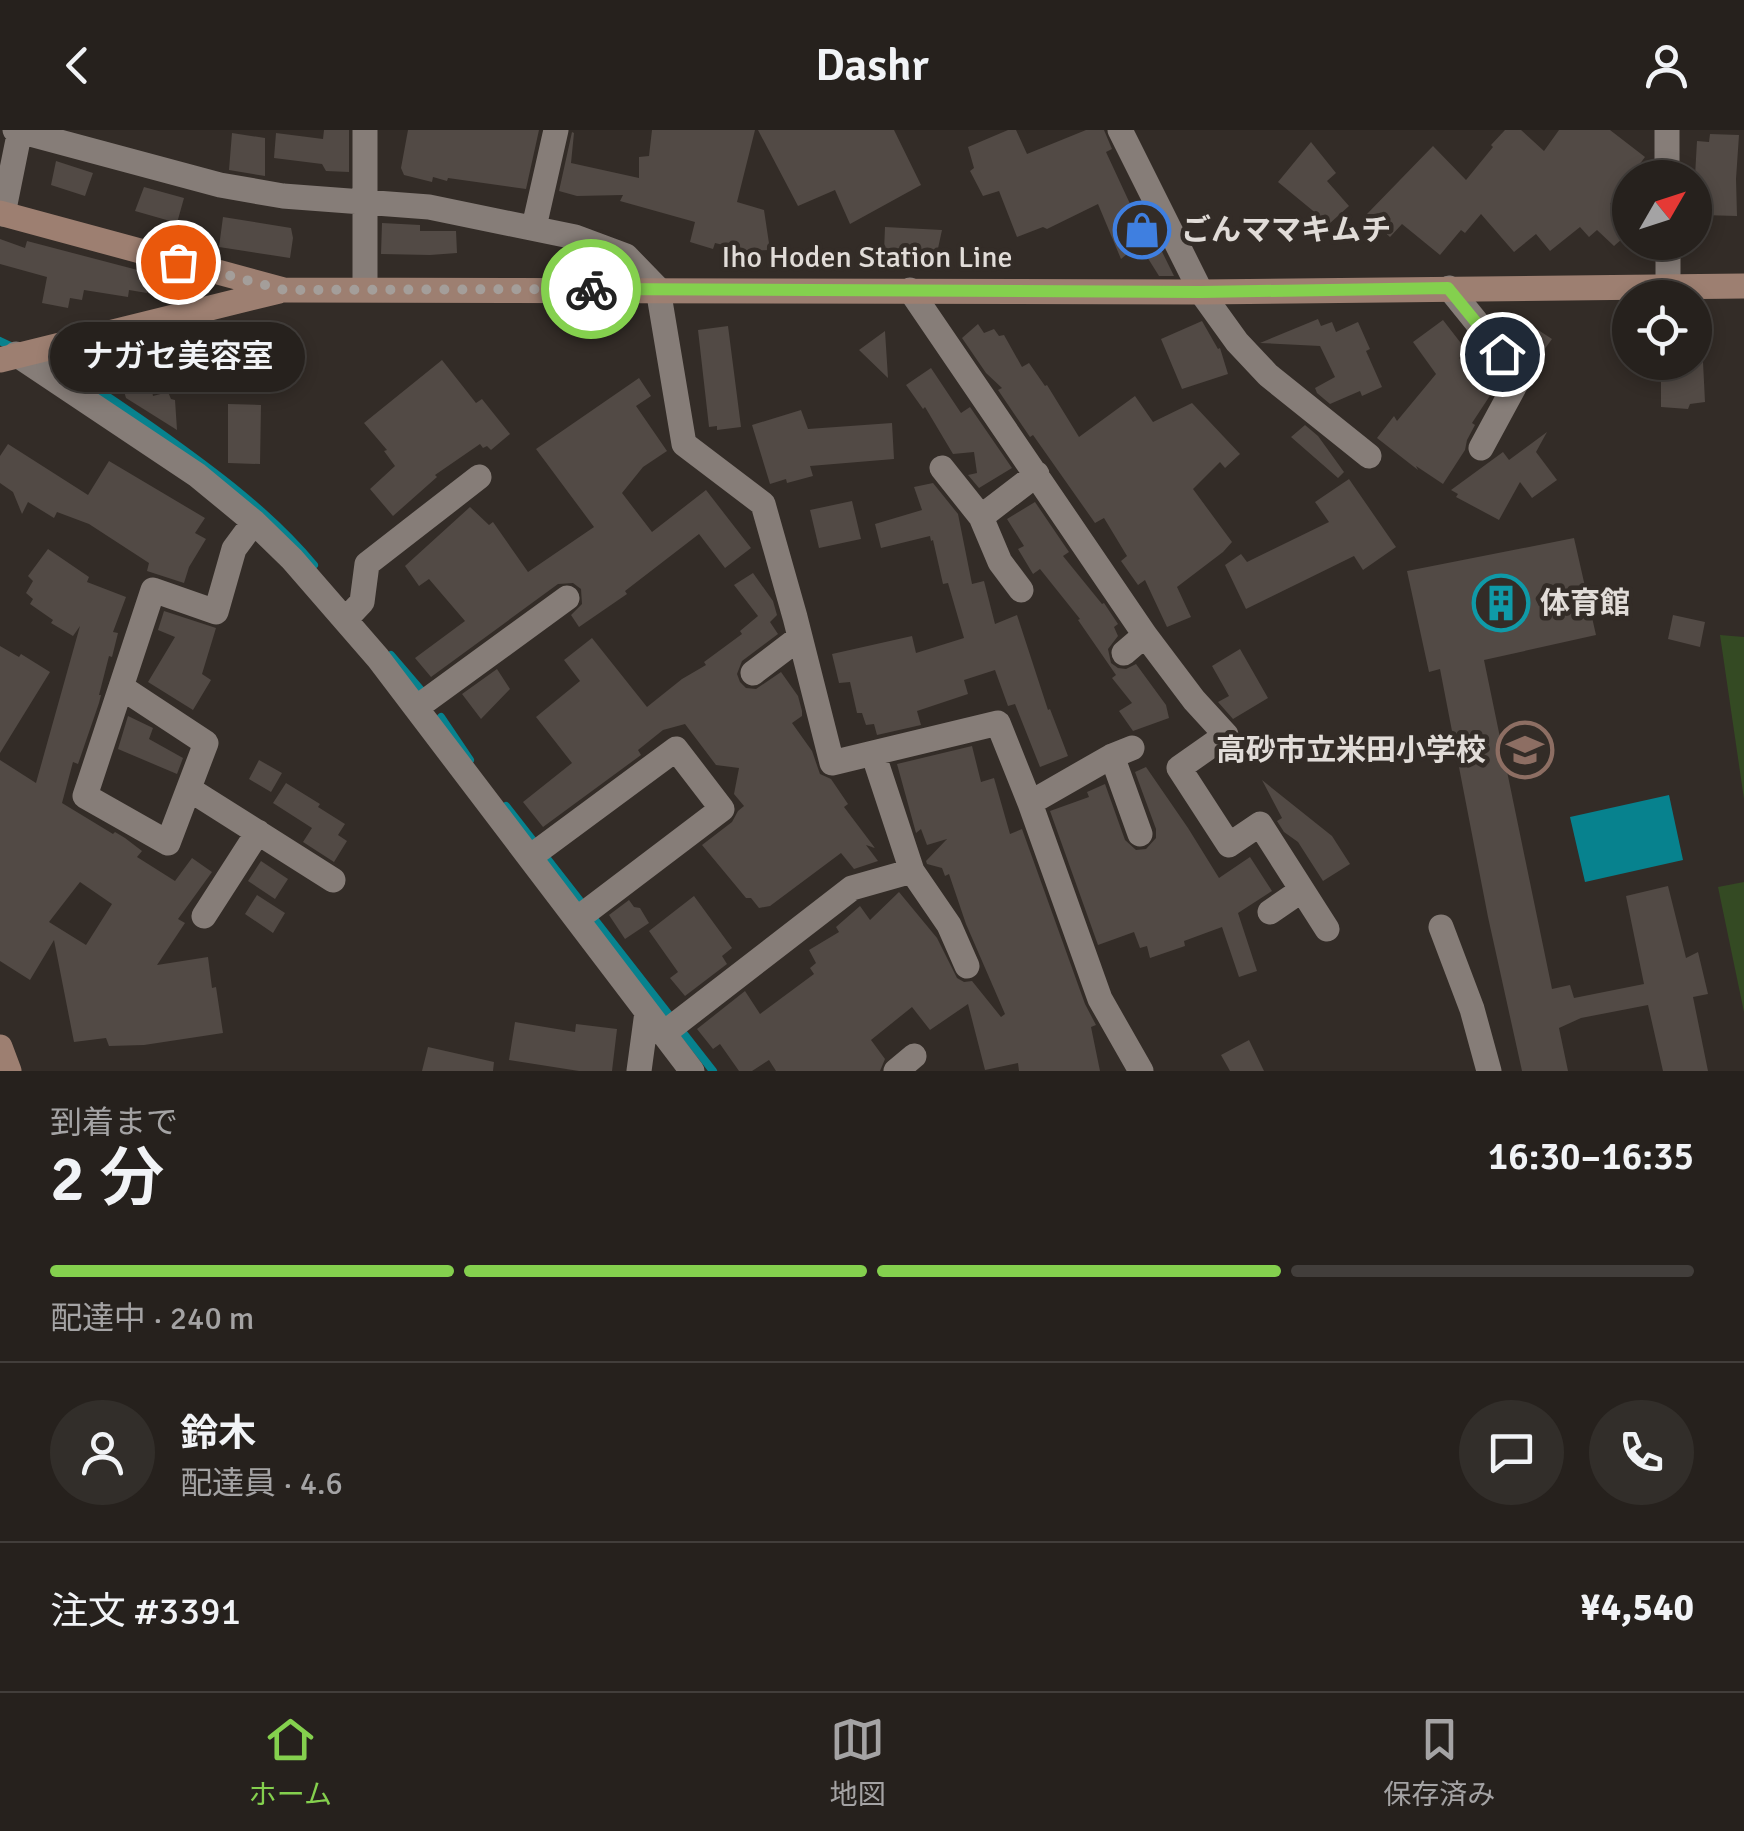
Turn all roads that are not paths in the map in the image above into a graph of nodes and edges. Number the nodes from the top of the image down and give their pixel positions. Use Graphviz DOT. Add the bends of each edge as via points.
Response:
graph roads {
  1 [pos="365,130"];
  2 [pos="556,130"];
  3 [pos="1120,130"];
  4 [pos="1666,130"];
  5 [pos="19,131"];
  6 [pos="1667,160"];
  7 [pos="364,203"];
  8 [pos="2,214"];
  9 [pos="534,227"];
  10 [pos="1712,286"];
  11 [pos="1744,286"];
  12 [pos="1612,287"];
  13 [pos="1448,288"];
  14 [pos="365,289"];
  15 [pos="658,289"];
  16 [pos="284,290"];
  17 [pos="910,290"];
  18 [pos="1201,292"];
  19 [pos="8,357"];
  20 [pos="1481,448"];
  21 [pos="1368,456"];
  22 [pos="942,468"];
  23 [pos="1037,474"];
  24 [pos="480,477"];
  25 [pos="980,517"];
  26 [pos="254,522"];
  27 [pos="1021,590"];
  28 [pos="561,612"];
  29 [pos="346,619"];
  30 [pos="1145,635"];
  31 [pos="799,638"];
  32 [pos="1124,653"];
  33 [pos="753,674"];
  34 [pos="121,688"];
  35 [pos="425,701"];
  36 [pos="873,753"];
  37 [pos="189,789"];
  38 [pos="1030,802"];
  39 [pos="258,832"];
  40 [pos="1138,835"];
  41 [pos="530,857"];
  42 [pos="912,871"];
  43 [pos="334,880"];
  44 [pos="1302,890"];
  45 [pos="1270,912"];
  46 [pos="204,916"];
  47 [pos="577,920"];
  48 [pos="1440,927"];
  49 [pos="1327,930"];
  50 [pos="966,966"];
  51 [pos="648,1012"];
  52 [pos="664,1034"];
  53 [pos="0,1047"];
  54 [pos="9,1071"];
  55 [pos="639,1071"];
  56 [pos="692,1071"];
  57 [pos="1142,1071"];
  58 [pos="1489,1071"];
  1 -- 7 [label="street"];
  2 -- 9 [label="street"];
  3 -- 18 [label="street"];
  4 -- 6 [label="street"];
  5 -- 7 [label="street" via="220,185"];
  5 -- 8 [label="street"];
  7 -- 9 [label="street" via="429,207"];
  7 -- 14 [label="street"];
  8 -- 16 [label="main road, Iho Hoden Station Line"];
  9 -- 15 [label="street" via="626,256"];
  10 -- 11 [label="main road, Iho Hoden Station Line"];
  12 -- 13 [label="main road, Iho Hoden Station Line"];
  13 -- 18 [label="main road, Iho Hoden Station Line"];
  13 -- 20 [label="street" via="1520,376"];
  14 -- 15 [label="main road, Iho Hoden Station Line"];
  14 -- 16 [label="main road, Iho Hoden Station Line"];
  15 -- 17 [label="main road, Iho Hoden Station Line"];
  15 -- 31 [label="street" via="684,444 763,504"];
  16 -- 19 [label="main road"];
  17 -- 18 [label="main road, Iho Hoden Station Line"];
  17 -- 23 [label="street"];
  18 -- 21 [label="street" via="1268,375"];
  19 -- 26 [label="street" via="197,475"];
  22 -- 25 [label="street"];
  23 -- 25 [label="street"];
  23 -- 30 [label="street"];
  24 -- 29 [label="street" via="366,564 362,602"];
  25 -- 27 [label="street"];
  26 -- 29 [label="street"];
  26 -- 34 [label="street" via="234,549 216,612 154,590"];
  28 -- 35 [label="street"];
  29 -- 35 [label="street"];
  30 -- 32 [label="street"];
  30 -- 44 [label="street" via="1226,735 1179,768 1229,844 1260,824"];
  31 -- 33 [label="street"];
  31 -- 36 [label="street" via="832,763"];
  34 -- 37 [label="street" via="206,744"];
  34 -- 37 [label="street" via="85,796 168,843"];
  35 -- 41 [label="street"];
  36 -- 38 [label="street" via="998,723"];
  36 -- 42 [label="street"];
  37 -- 39 [label="street"];
  38 -- 40 [label="street" via="1122,752"];
  38 -- 57 [label="street" via="1100,999"];
  39 -- 43 [label="street"];
  39 -- 46 [label="street"];
  41 -- 47 [label="street"];
  41 -- 47 [label="street" via="676,750 722,809"];
  42 -- 50 [label="street" via="949,925"];
  42 -- 52 [label="street" via="852,888"];
  44 -- 45 [label="street"];
  44 -- 49 [label="street"];
  47 -- 51 [label="street"];
  48 -- 58 [label="street"];
  51 -- 52 [label="street"];
  51 -- 55 [label="street"];
  52 -- 56 [label="street"];
  53 -- 54 [label="main road"];
}
